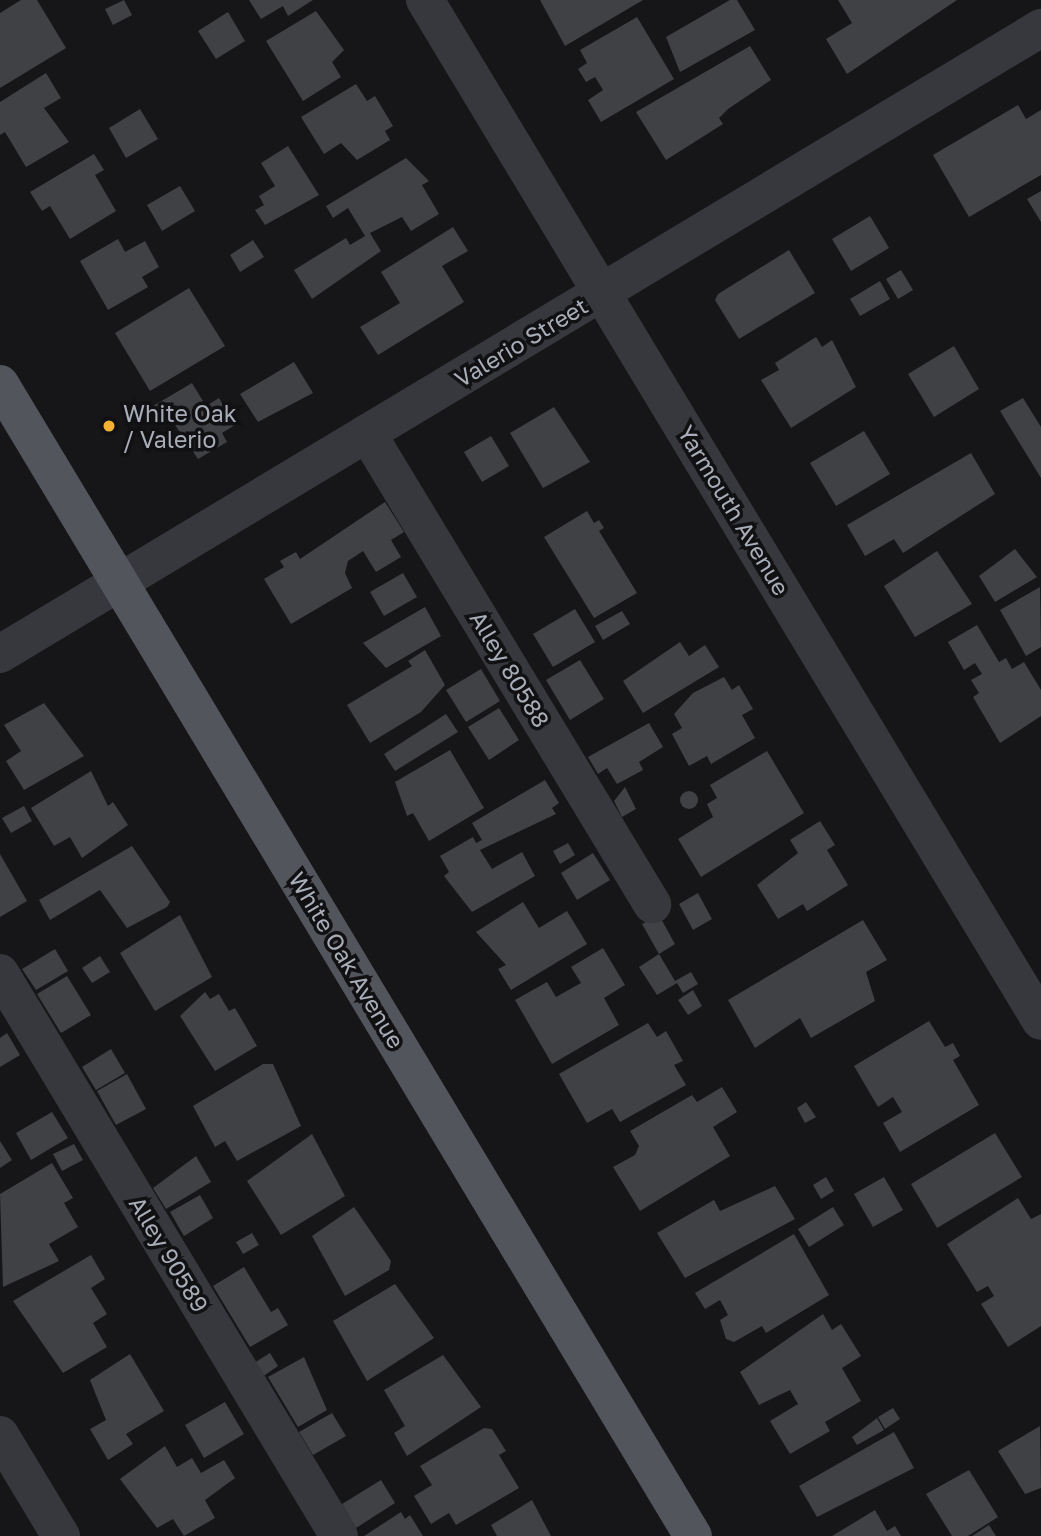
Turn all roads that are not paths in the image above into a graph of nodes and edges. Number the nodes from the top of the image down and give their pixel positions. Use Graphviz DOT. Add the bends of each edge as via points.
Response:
graph roads {
  1 [pos="425,0"];
  2 [pos="1041,28"];
  3 [pos="603,293"];
  4 [pos="0,384"];
  5 [pos="367,433"];
  6 [pos="120,581"];
  7 [pos="0,654"];
  8 [pos="652,904"];
  9 [pos="0,973"];
  10 [pos="1041,1021"];
  11 [pos="0,1435"];
  12 [pos="61,1536"];
  13 [pos="339,1536"];
  14 [pos="693,1536"];
  1 -- 3 [label="street, Yarmouth Avenue"];
  2 -- 3 [label="street, Valerio Street"];
  3 -- 5 [label="street, Valerio Street"];
  3 -- 10 [label="street, Yarmouth Avenue"];
  4 -- 6 [label="main road, White Oak Avenue"];
  5 -- 6 [label="street, Valerio Street"];
  5 -- 8 [label="street, Alley 80588"];
  6 -- 7 [label="street, Valerio Street"];
  6 -- 14 [label="main road, White Oak Avenue"];
  9 -- 13 [label="street, Alley 90589"];
  11 -- 12 [label="street"];
}
